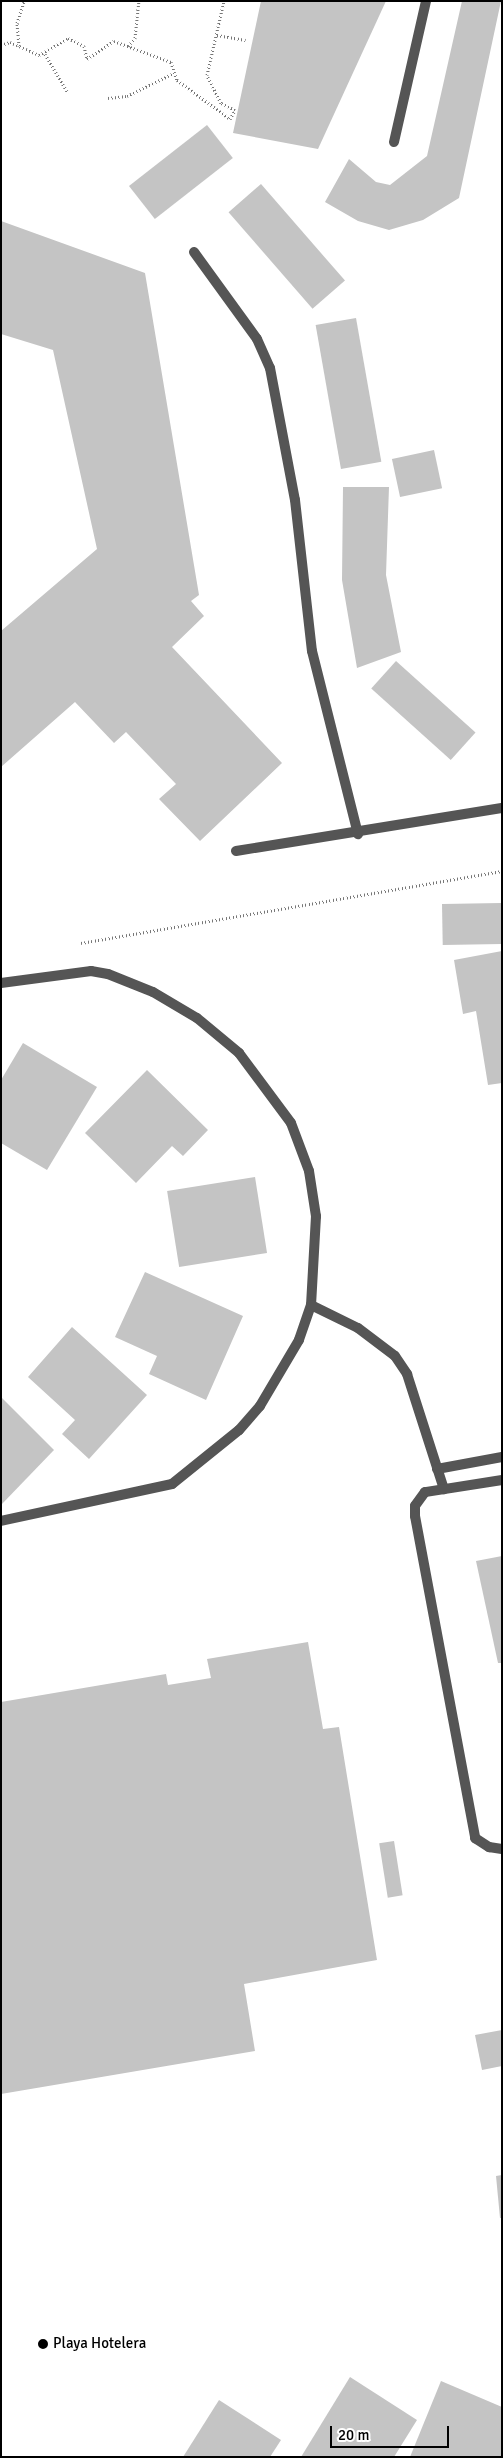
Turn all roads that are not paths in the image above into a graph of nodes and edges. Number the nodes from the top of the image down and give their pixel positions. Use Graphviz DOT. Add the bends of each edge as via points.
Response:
graph roads {
  1 [pos="426,1"];
  2 [pos="394,142"];
  3 [pos="194,252"];
  4 [pos="502,808"];
  5 [pos="358,834"];
  6 [pos="236,851"];
  7 [pos="1,983"];
  8 [pos="311,1305"];
  9 [pos="502,1457"];
  10 [pos="437,1469"];
  11 [pos="502,1480"];
  12 [pos="444,1490"];
  13 [pos="1,1521"];
  14 [pos="502,1849"];
  1 -- 2 [label="street"];
  3 -- 5 [label="street" via="256,339 270,368 295,500 312,651"];
  4 -- 5 [label="street"];
  5 -- 6 [label="street"];
  7 -- 8 [label="street" via="91,971 108,974 153,992 197,1018 238,1053 291,1123 309,1171 316,1216"];
  8 -- 10 [label="street" via="358,1328 395,1356 407,1374"];
  8 -- 13 [label="street" via="299,1340 260,1406 214,1452 172,1484"];
  9 -- 10 [label="street"];
  10 -- 12 [label="street"];
  11 -- 12 [label="street"];
  12 -- 14 [label="street" via="426,1492 415,1506 415,1516 475,1838 489,1847"];
}
